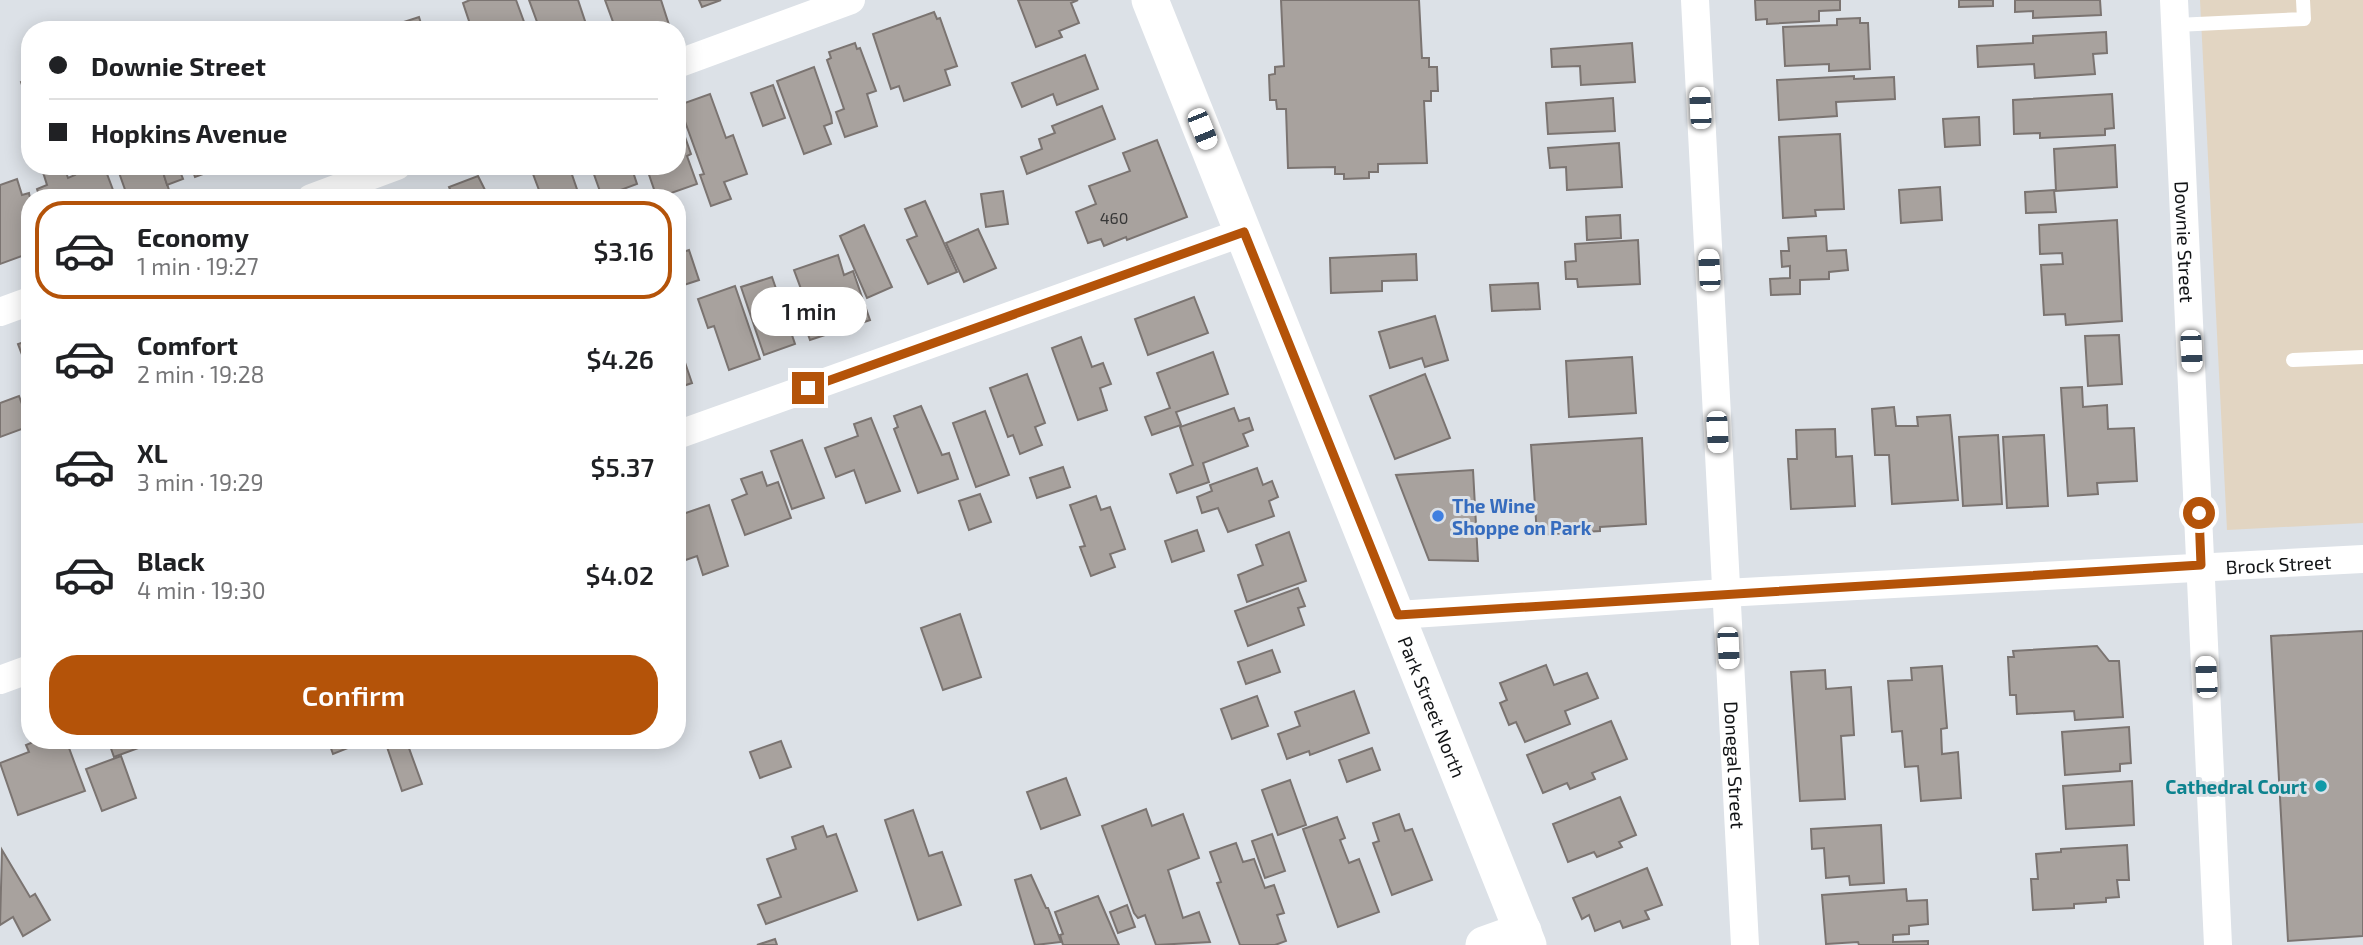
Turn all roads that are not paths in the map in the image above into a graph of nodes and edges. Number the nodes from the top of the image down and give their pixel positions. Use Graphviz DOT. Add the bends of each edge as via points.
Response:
graph roads {
  1 [pos="851,0"];
  2 [pos="1150,0"];
  3 [pos="1695,0"];
  4 [pos="2303,0"];
  5 [pos="2175,13"];
  6 [pos="686,61"];
  7 [pos="373,175"];
  8 [pos="335,189"];
  9 [pos="1244,232"];
  10 [pos="21,304"];
  11 [pos="0,312"];
  12 [pos="2363,357"];
  13 [pos="2293,360"];
  14 [pos="686,432"];
  15 [pos="2363,559"];
  16 [pos="2201,565"];
  17 [pos="1725,593"];
  18 [pos="1398,615"];
  19 [pos="21,672"];
  20 [pos="0,680"];
  21 [pos="1525,938"];
  22 [pos="1484,945"];
  23 [pos="1745,945"];
  24 [pos="2218,945"];
  1 -- 6 [label="street"];
  2 -- 9 [label="street, Park Street North"];
  3 -- 17 [label="street, Donegal Street"];
  4 -- 5 [label="lane" via="2304,19"];
  5 -- 16 [label="street, Downie Street"];
  7 -- 8 [label="street"];
  9 -- 14 [label="street"];
  9 -- 18 [label="street, Park Street North"];
  10 -- 11 [label="street"];
  12 -- 13 [label="lane"];
  15 -- 16 [label="street, Brock Street"];
  16 -- 17 [label="street, Brock Street"];
  16 -- 24 [label="street, Downie Street"];
  17 -- 18 [label="street, Brock Street"];
  17 -- 23 [label="street, Donegal Street"];
  18 -- 21 [label="street, Park Street North"];
  19 -- 20 [label="street"];
  21 -- 22 [label="street"];
}
